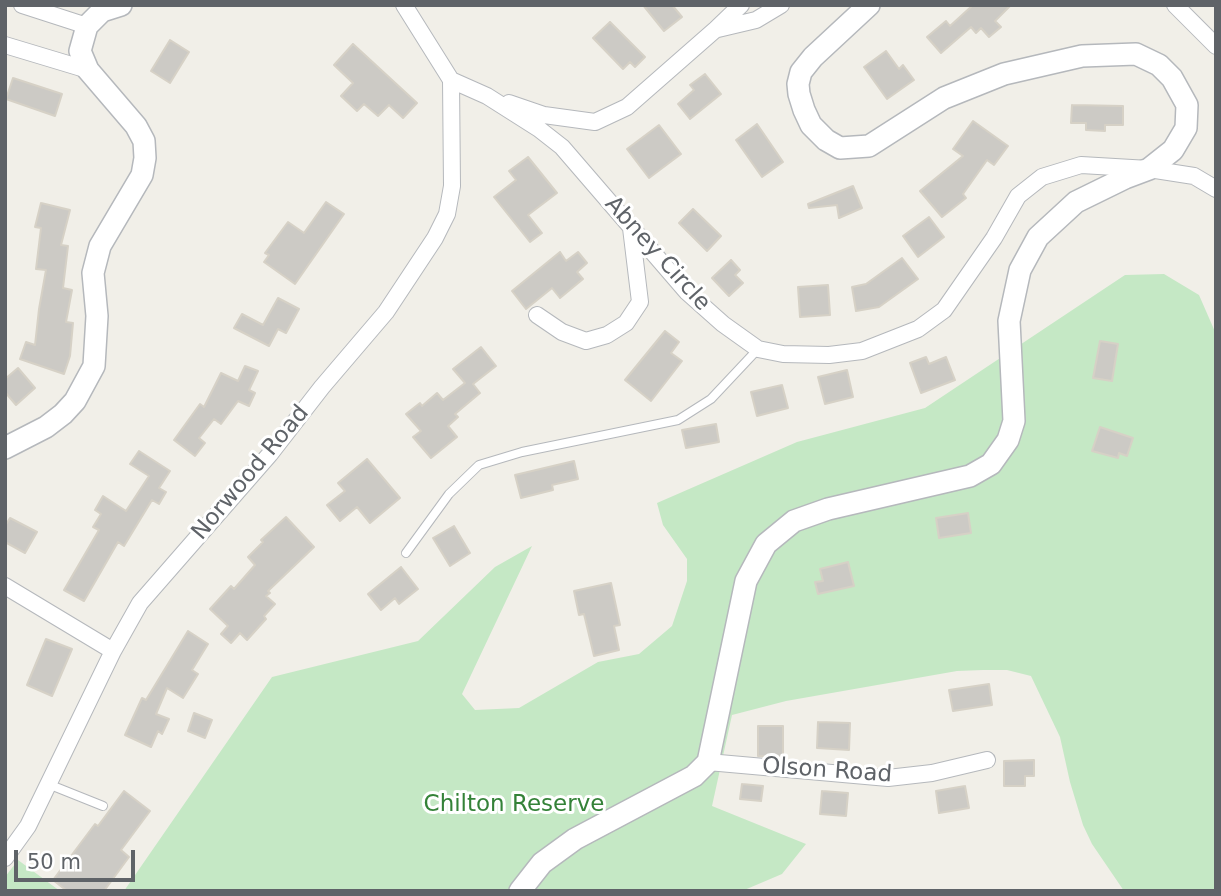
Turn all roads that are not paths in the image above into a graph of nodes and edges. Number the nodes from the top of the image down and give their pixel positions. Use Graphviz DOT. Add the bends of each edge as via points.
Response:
graph roads {
  1 [pos="22,5"];
  2 [pos="121,5"];
  3 [pos="404,5"];
  4 [pos="741,5"];
  5 [pos="781,5"];
  6 [pos="869,5"];
  7 [pos="1175,5"];
  8 [pos="87,26"];
  9 [pos="716,29"];
  10 [pos="5,45"];
  11 [pos="1216,46"];
  12 [pos="88,70"];
  13 [pos="451,80"];
  14 [pos="486,96"];
  15 [pos="1149,169"];
  16 [pos="1216,189"];
  17 [pos="631,228"];
  18 [pos="537,315"];
  19 [pos="758,349"];
  20 [pos="5,448"];
  21 [pos="406,553"];
  22 [pos="5,586"];
  23 [pos="113,652"];
  24 [pos="987,760"];
  25 [pos="708,762"];
  26 [pos="48,784"];
  27 [pos="103,806"];
  28 [pos="5,858"];
  29 [pos="520,891"];
  1 -- 8 [label="street"];
  2 -- 8 [label="street" via="102,10"];
  3 -- 13 [label="street"];
  4 -- 9 [label="street, Abney Circle"];
  5 -- 9 [label="street" via="756,20"];
  6 -- 15 [label="street" via="801,72 798,84 804,110 826,141 840,148 869,146 944,98 1004,74 1082,56 1136,54 1159,65 1187,105 1186,128 1173,150"];
  7 -- 11 [label="street"];
  8 -- 12 [label="street" via="80,51"];
  9 -- 14 [label="street, Abney Circle" via="627,107 596,122 544,115"];
  10 -- 12 [label="street"];
  12 -- 20 [label="street" via="144,141 142,175 100,246 93,273 97,316 93,366 63,414"];
  13 -- 14 [label="street, Abney Circle"];
  13 -- 23 [label="street, Norwood Road" via="453,187 435,238 386,312 140,603"];
  14 -- 17 [label="street, Abney Circle" via="562,147"];
  15 -- 16 [label="street, Abney Circle" via="1194,176"];
  15 -- 19 [label="street, Abney Circle" via="1080,165 1042,177 1018,196 944,310 918,329 862,351 829,355"];
  15 -- 25 [label="street" via="1076,202 1038,237 1020,270 1009,321 1014,421 1008,440 991,464 970,476 794,521 766,544 747,581"];
  17 -- 18 [label="street" via="640,302 626,323 586,341"];
  17 -- 19 [label="street, Abney Circle" via="687,292"];
  19 -- 21 [label="lane" via="711,399 678,420 479,465 449,494"];
  22 -- 23 [label="street"];
  23 -- 26 [label="street, Norwood Road"];
  24 -- 25 [label="street, Olson Road" via="888,778"];
  25 -- 29 [label="street" via="694,776 575,839 542,863"];
  26 -- 27 [label="lane"];
  26 -- 28 [label="street, Norwood Road" via="28,826"];
}
